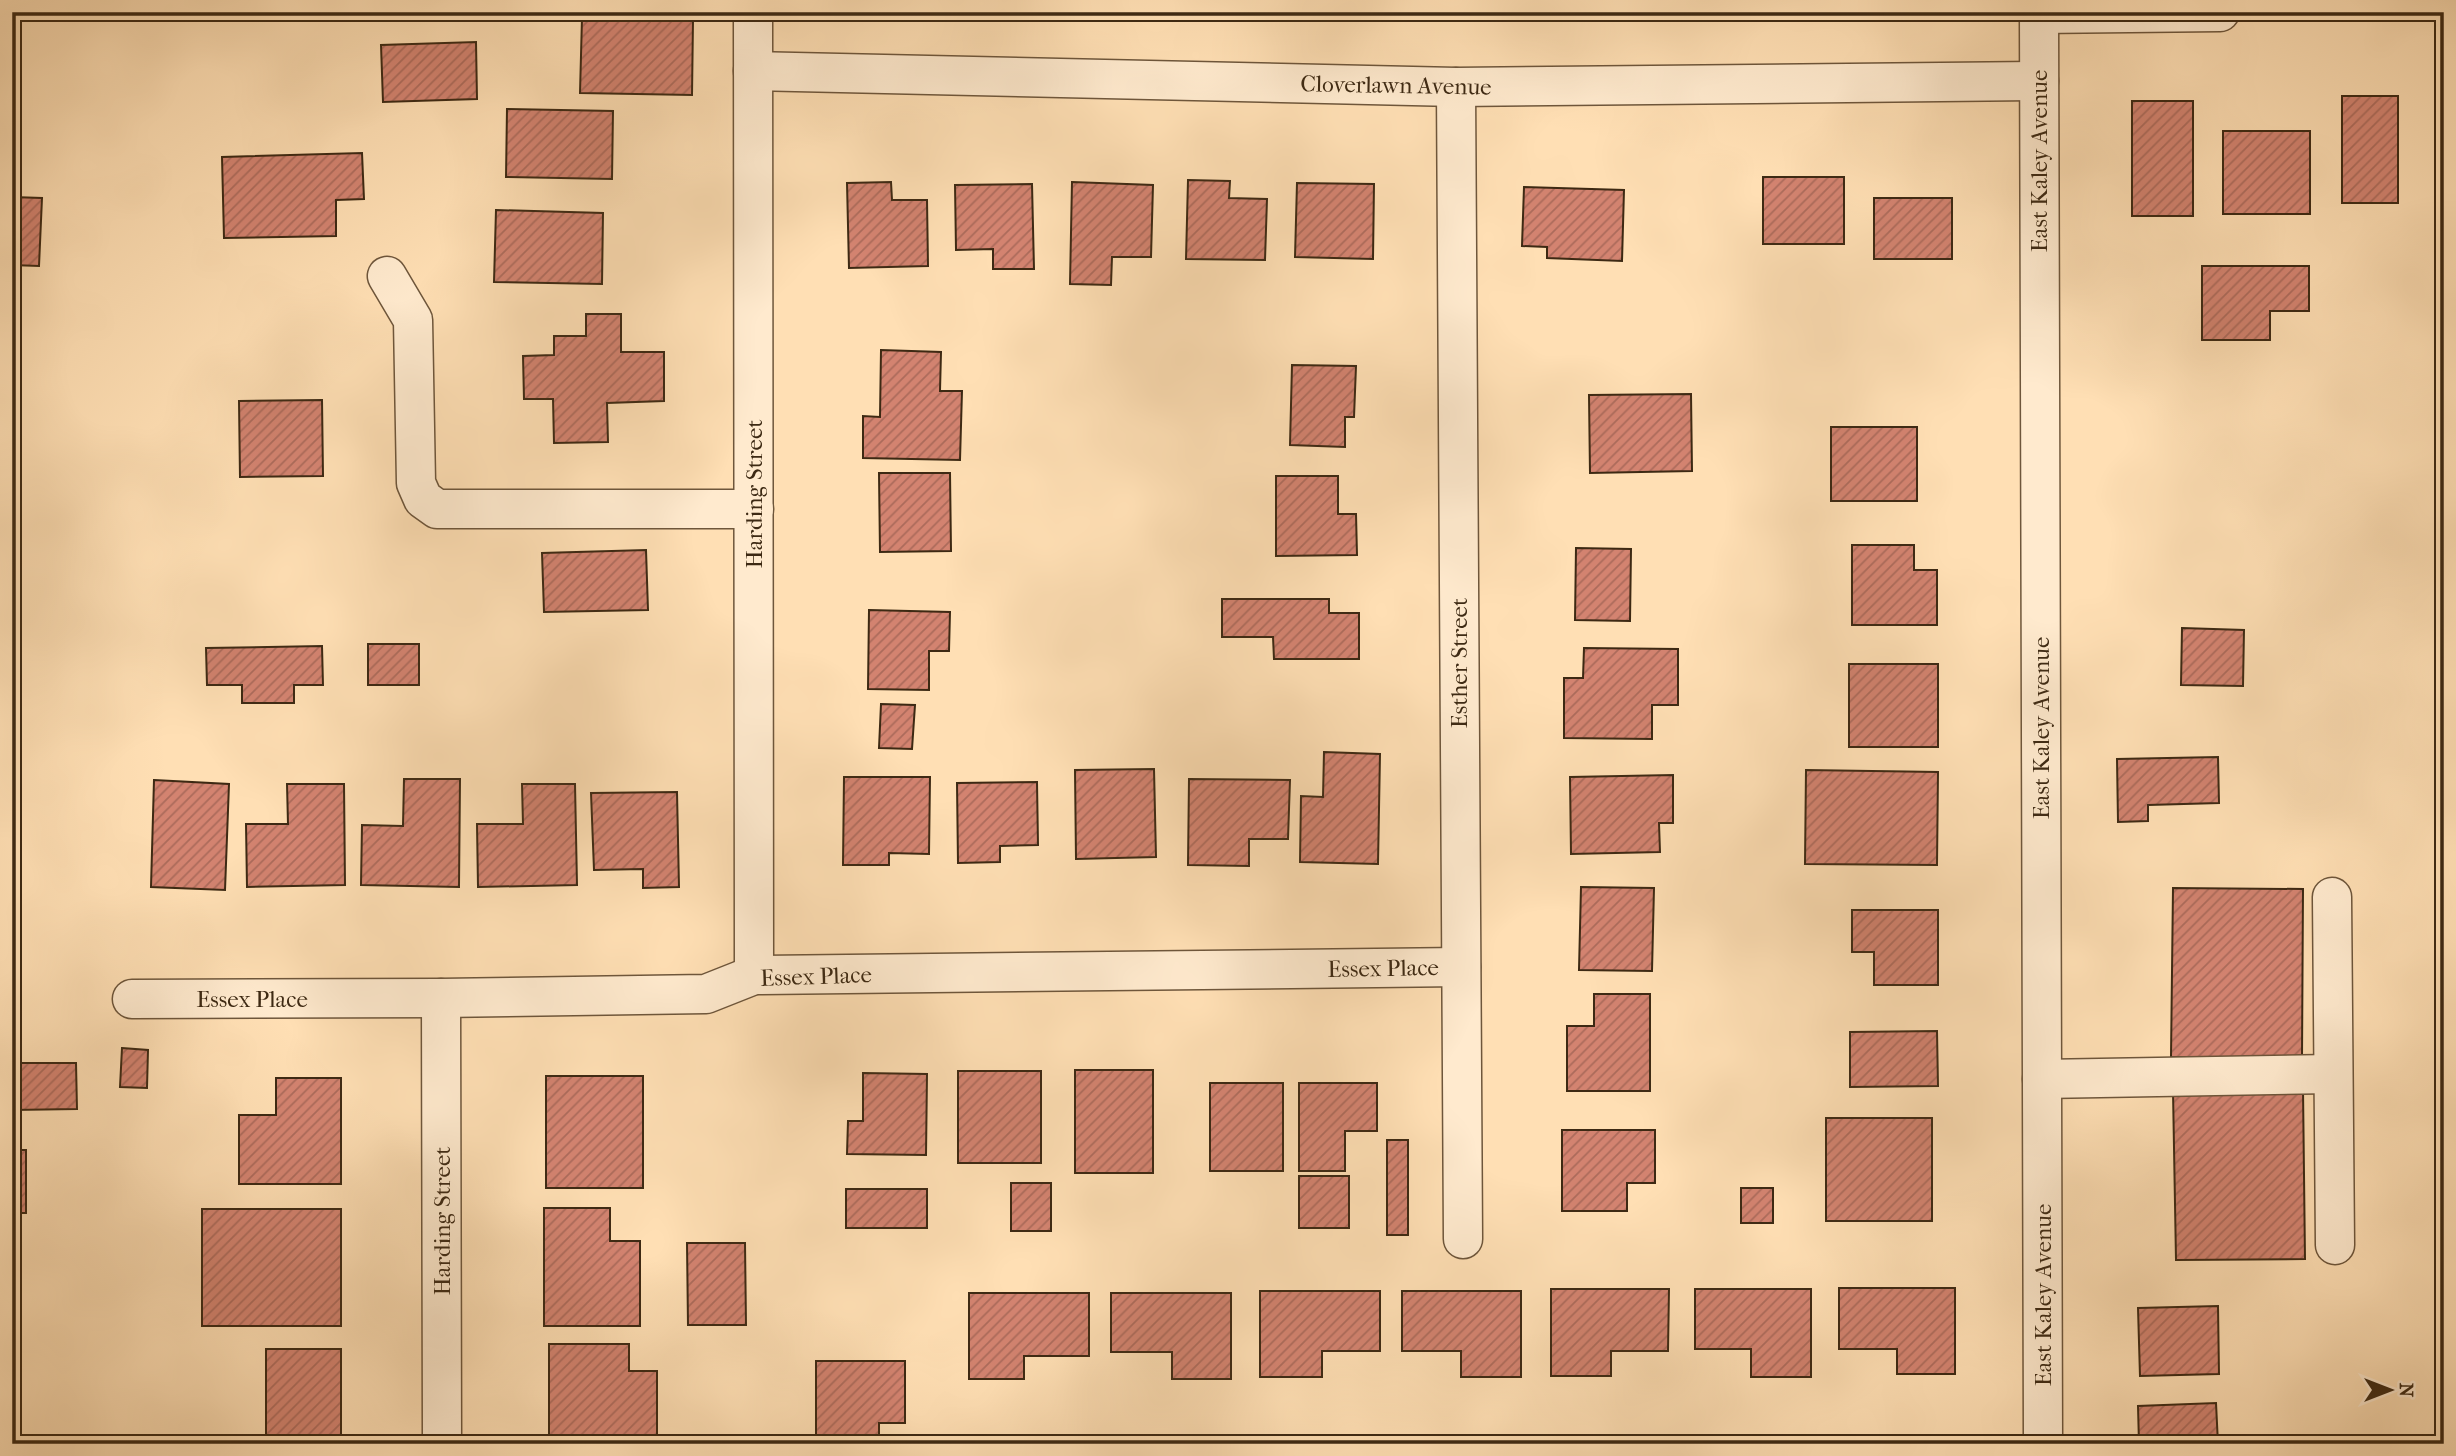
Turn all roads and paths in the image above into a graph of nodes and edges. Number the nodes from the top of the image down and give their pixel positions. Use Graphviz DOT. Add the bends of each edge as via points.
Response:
graph roads {
  1 [pos="753,12"];
  2 [pos="2220,12"];
  3 [pos="2039,13"];
  4 [pos="753,71"];
  5 [pos="2039,81"];
  6 [pos="1456,87"];
  7 [pos="387,276"];
  8 [pos="754,509"];
  9 [pos="2332,897"];
  10 [pos="1461,967"];
  11 [pos="754,975"];
  12 [pos="441,998"];
  13 [pos="132,999"];
  14 [pos="2332,1074"];
  15 [pos="2042,1079"];
  16 [pos="1463,1239"];
  17 [pos="2335,1245"];
  18 [pos="442,1444"];
  19 [pos="2043,1444"];
  1 -- 4 [label="street, Harding Street"];
  2 -- 3 [label="street"];
  3 -- 5 [label="street, East Kaley Avenue"];
  4 -- 6 [label="street, Cloverlawn Avenue"];
  4 -- 8 [label="street, Harding Street"];
  5 -- 6 [label="street, Cloverlawn Avenue"];
  5 -- 15 [label="street, East Kaley Avenue"];
  6 -- 10 [label="street, Esther Street"];
  7 -- 8 [label="street" via="413,320 416,483 423,499 437,509"];
  8 -- 11 [label="street, Harding Street"];
  9 -- 14 [label="street"];
  10 -- 11 [label="street, Essex Place"];
  10 -- 16 [label="street, Esther Street"];
  11 -- 12 [label="street, Essex Place" via="706,994"];
  12 -- 13 [label="street, Essex Place"];
  12 -- 18 [label="street, Harding Street"];
  14 -- 15 [label="street"];
  14 -- 17 [label="street"];
  15 -- 19 [label="street, East Kaley Avenue"];
}
